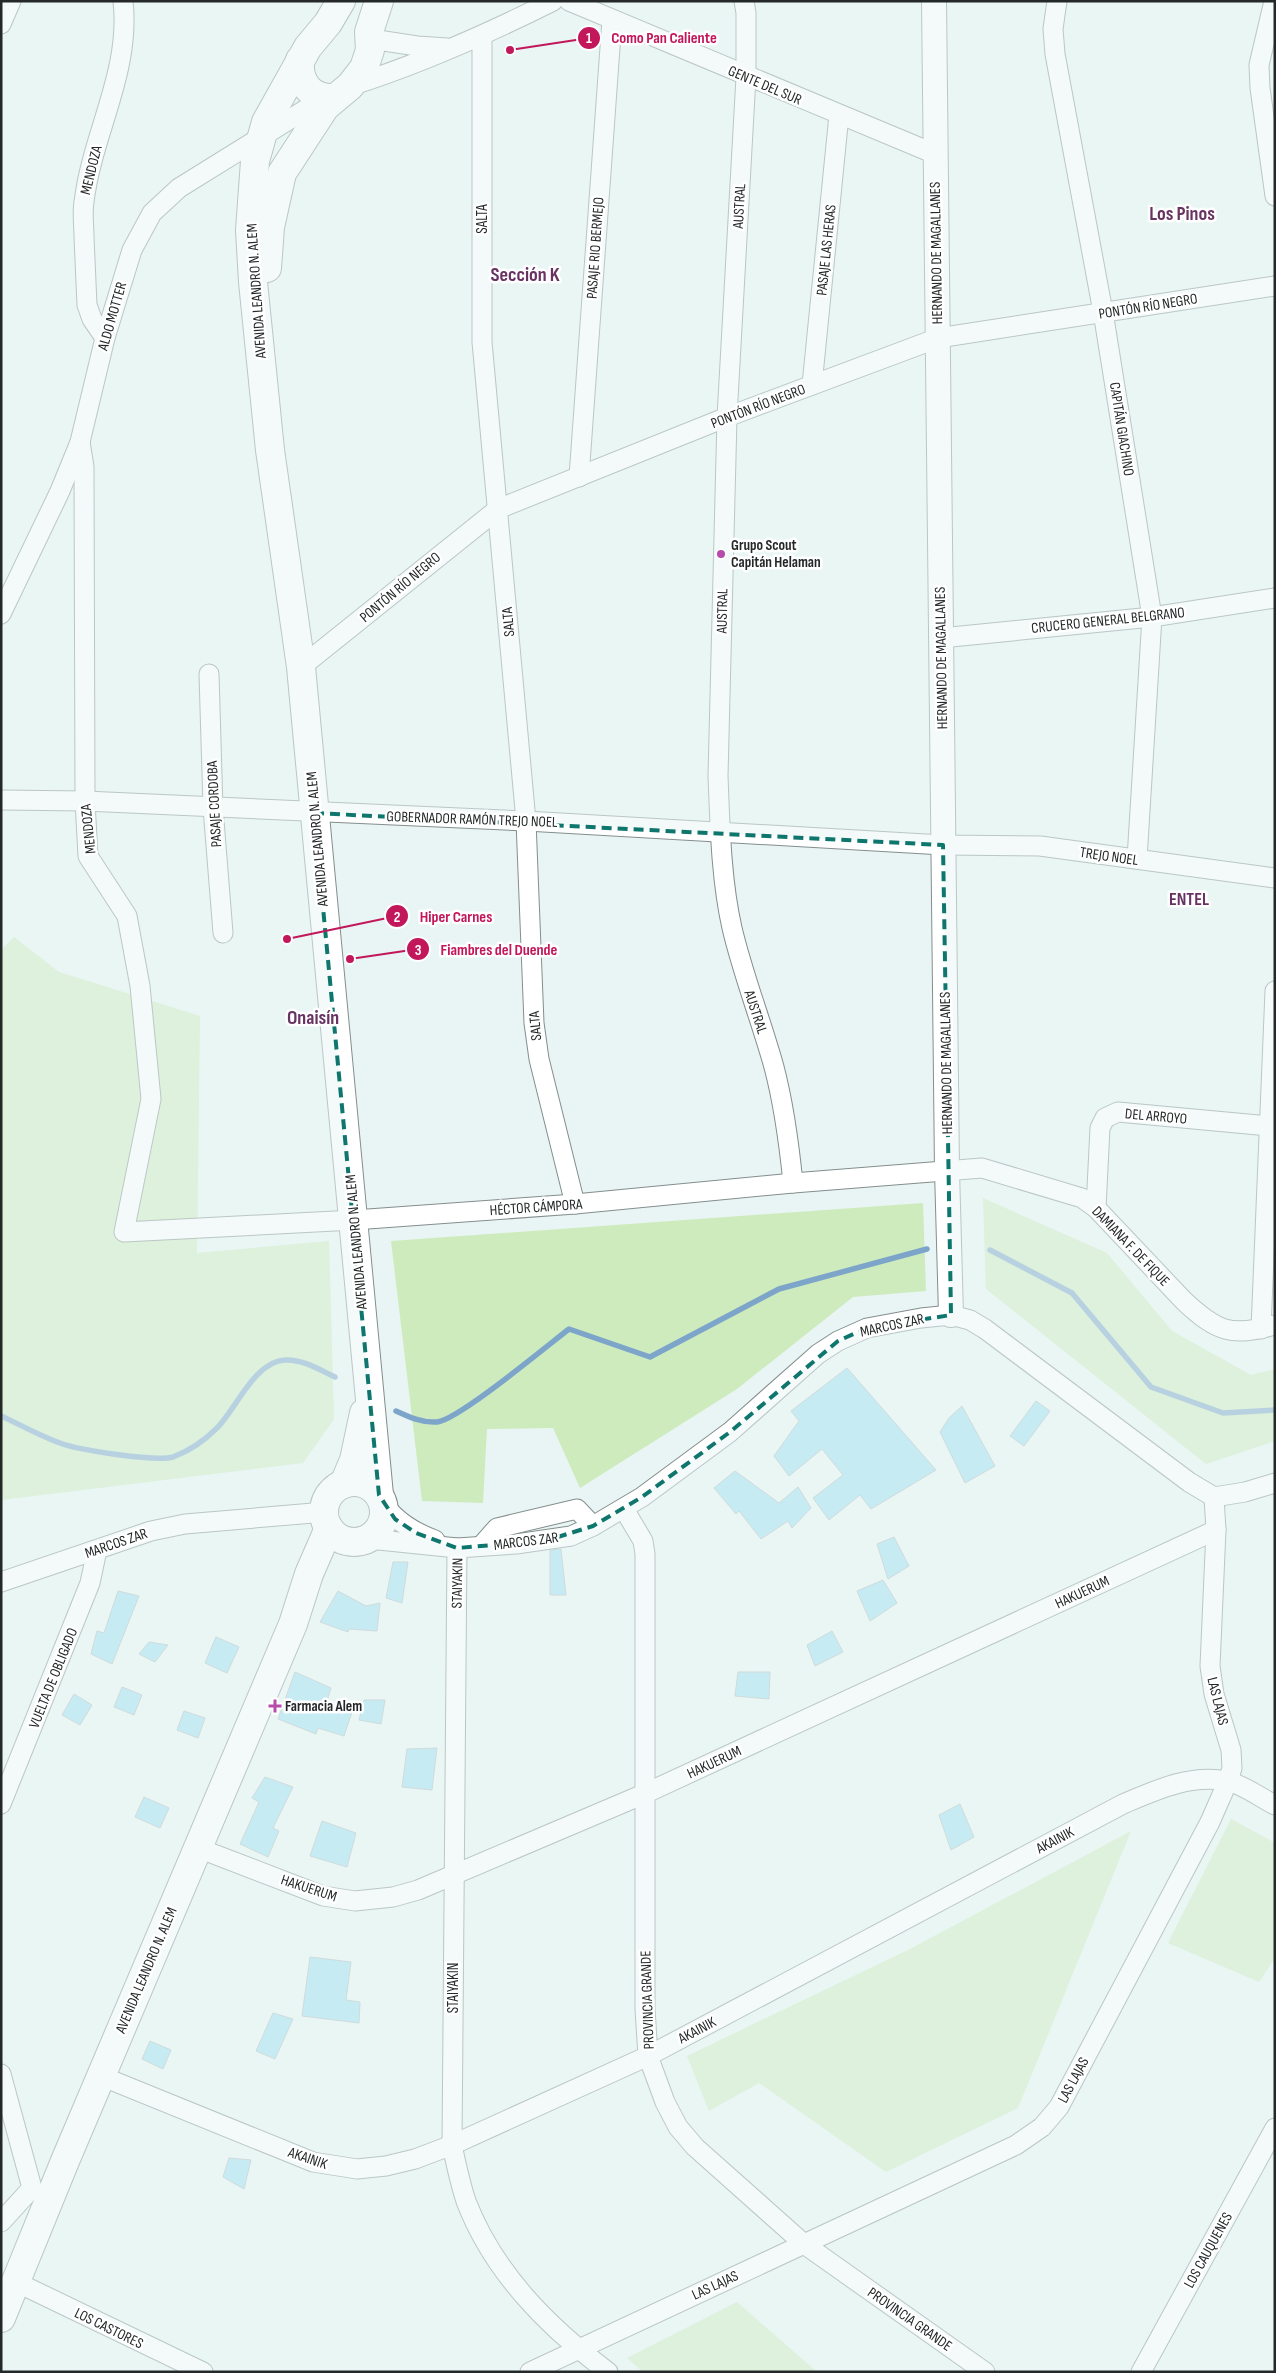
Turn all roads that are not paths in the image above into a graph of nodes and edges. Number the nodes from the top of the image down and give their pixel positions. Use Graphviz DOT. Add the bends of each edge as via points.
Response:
graph roads {
  1 [pos="11,1"];
  2 [pos="123,1"];
  3 [pos="379,1"];
  4 [pos="553,1"];
  5 [pos="569,1"];
  6 [pos="744,1"];
  7 [pos="934,1"];
  8 [pos="1057,1"];
  9 [pos="1274,1"];
  10 [pos="335,12"];
  11 [pos="612,20"];
  12 [pos="1,24"];
  13 [pos="370,35"];
  14 [pos="482,36"];
  15 [pos="453,48"];
  16 [pos="300,60"];
  17 [pos="746,76"];
  18 [pos="336,94"];
  19 [pos="839,115"];
  20 [pos="261,136"];
  21 [pos="935,154"];
  22 [pos="1275,196"];
  23 [pos="1275,286"];
  24 [pos="1103,312"];
  25 [pos="105,338"];
  26 [pos="938,338"];
  27 [pos="263,382"];
  28 [pos="812,385"];
  29 [pos="727,417"];
  30 [pos="80,442"];
  31 [pos="579,476"];
  32 [pos="498,510"];
  33 [pos="1275,598"];
  34 [pos="1,614"];
  35 [pos="1152,616"];
  36 [pos="941,638"];
  37 [pos="301,667"];
  38 [pos="209,674"];
  39 [pos="1,800"];
  40 [pos="85,801"];
  41 [pos="213,808"];
  42 [pos="314,813"];
  43 [pos="526,821"];
  44 [pos="720,831"];
  45 [pos="943,845"];
  46 [pos="1137,859"];
  47 [pos="1275,878"];
  48 [pos="223,933"];
  49 [pos="1275,991"];
  50 [pos="1269,1126"];
  51 [pos="947,1170"];
  52 [pos="793,1183"];
  53 [pos="575,1204"];
  54 [pos="1096,1208"];
  55 [pos="354,1220"];
  56 [pos="124,1232"];
  57 [pos="951,1315"];
  58 [pos="1268,1327"];
  59 [pos="368,1386"];
  60 [pos="1275,1483"];
  61 [pos="344,1484"];
  62 [pos="1214,1497"];
  63 [pos="381,1499"];
  64 [pos="624,1510"];
  65 [pos="343,1530"];
  66 [pos="1216,1530"];
  67 [pos="457,1548"];
  68 [pos="96,1550"];
  69 [pos="1,1582"];
  70 [pos="1228,1782"];
  71 [pos="644,1794"];
  72 [pos="1,1804"];
  73 [pos="1275,1805"];
  74 [pos="198,1848"];
  75 [pos="454,1875"];
  76 [pos="648,2056"];
  77 [pos="1,2074"];
  78 [pos="101,2076"];
  79 [pos="1275,2128"];
  80 [pos="452,2145"];
  81 [pos="65,2161"];
  82 [pos="32,2188"];
  83 [pos="1,2222"];
  84 [pos="804,2244"];
  85 [pos="16,2282"];
  86 [pos="1,2318"];
  87 [pos="577,2349"];
  88 [pos="203,2372"];
  89 [pos="530,2372"];
  90 [pos="608,2372"];
  91 [pos="985,2372"];
  92 [pos="1141,2372"];
  1 -- 12 [label="street"];
  2 -- 25 [label="street, MENDOZA" via="119,63 112,99 91,164 83,204 87,305"];
  3 -- 13 [label="highway, AVENIDA LEANDRO N. ALEM"];
  4 -- 14 [label="street, ALDO MOTTER"];
  5 -- 11 [label="street, GENTE DEL SUR"];
  6 -- 17 [label="street, AUSTRAL"];
  7 -- 21 [label="main road, HERNANDO DE MAGALLANES"];
  8 -- 24 [label="street, CAPITÁN GIACHINO" via="1053,29 1055,54"];
  9 -- 22 [label="street" via="1259,65"];
  10 -- 13 [label="highway, AVENIDA LEANDRO N. ALEM" via="339,20 361,25"];
  10 -- 16 [label="highway, AVENIDA LEANDRO N. ALEM"];
  11 -- 17 [label="street, GENTE DEL SUR"];
  11 -- 31 [label="street, PASAJE RIO BERMEJO"];
  13 -- 15 [label="street, ALDO MOTTER" via="417,46"];
  13 -- 18 [label="highway, AVENIDA LEANDRO N. ALEM" via="368,59 358,77"];
  14 -- 15 [label="street, ALDO MOTTER"];
  14 -- 32 [label="street, SALTA" via="482,342"];
  15 -- 18 [label="street, ALDO MOTTER"];
  16 -- 18 [label="highway" via="301,80 314,95"];
  16 -- 20 [label="highway, AVENIDA LEANDRO N. ALEM"];
  17 -- 19 [label="street, GENTE DEL SUR"];
  17 -- 29 [label="street, AUSTRAL"];
  18 -- 20 [label="street, ALDO MOTTER"];
  18 -- 27 [label="highway, AVENIDA LEANDRO N. ALEM" via="294,152 282,173 275,200 268,256"];
  19 -- 21 [label="street, GENTE DEL SUR"];
  19 -- 28 [label="street, PASAJE LAS HERAS"];
  20 -- 25 [label="street, ALDO MOTTER" via="179,188 152,213 132,250"];
  20 -- 27 [label="highway, AVENIDA LEANDRO N. ALEM" via="255,161 250,230"];
  21 -- 26 [label="main road, HERNANDO DE MAGALLANES"];
  23 -- 24 [label="street, PONTÓN RÍO NEGRO"];
  24 -- 26 [label="street, PONTÓN RÍO NEGRO"];
  24 -- 35 [label="street, CAPITÁN GIACHINO"];
  25 -- 30 [label="street, ALDO MOTTER"];
  26 -- 28 [label="street, PONTÓN RÍO NEGRO"];
  26 -- 36 [label="main road, HERNANDO DE MAGALLANES"];
  27 -- 37 [label="highway, AVENIDA LEANDRO N. ALEM"];
  28 -- 29 [label="street, PONTÓN RÍO NEGRO"];
  29 -- 31 [label="street, PONTÓN RÍO NEGRO"];
  29 -- 44 [label="street, AUSTRAL" via="718,776"];
  30 -- 34 [label="street, ALDO MOTTER"];
  30 -- 40 [label="street, MENDOZA" via="84,467"];
  31 -- 32 [label="street, PONTÓN RÍO NEGRO"];
  32 -- 37 [label="street, PONTÓN RÍO NEGRO"];
  32 -- 43 [label="street, SALTA"];
  33 -- 35 [label="street, CRUCERO GENERAL BELGRANO"];
  35 -- 36 [label="street, CRUCERO GENERAL BELGRANO"];
  35 -- 46 [label="street, CAPITÁN GIACHINO"];
  36 -- 45 [label="main road, HERNANDO DE MAGALLANES"];
  37 -- 42 [label="highway, AVENIDA LEANDRO N. ALEM"];
  38 -- 41 [label="street, PASAJE CORDOBA"];
  39 -- 40 [label="street, GOBERNADOR RAMÓN TREJO NOEL"];
  40 -- 41 [label="street, GOBERNADOR RAMÓN TREJO NOEL"];
  40 -- 56 [label="street, MENDOZA" via="88,856 127,916 140,986 151,1099"];
  41 -- 42 [label="street, GOBERNADOR RAMÓN TREJO NOEL"];
  41 -- 48 [label="street, PASAJE CORDOBA"];
  42 -- 43 [label="street, GOBERNADOR RAMÓN TREJO NOEL"];
  42 -- 55 [label="highway, AVENIDA LEANDRO N. ALEM"];
  43 -- 44 [label="street, GOBERNADOR RAMÓN TREJO NOEL"];
  43 -- 53 [label="street, SALTA" via="534,1024 539,1059"];
  44 -- 45 [label="street, GOBERNADOR RAMÓN TREJO NOEL"];
  44 -- 52 [label="street, AUSTRAL" via="732,926 774,1066 788,1129"];
  45 -- 46 [label="street, TREJO NOEL" via="1040,846"];
  45 -- 51 [label="main road, HERNANDO DE MAGALLANES"];
  46 -- 47 [label="street, TREJO NOEL"];
  49 -- 50 [label="street"];
  50 -- 54 [label="street, DEL ARROYO" via="1118,1112 1105,1118 1100,1128"];
  50 -- 58 [label="street"];
  51 -- 52 [label="street, HÉCTOR CÁMPORA"];
  51 -- 54 [label="street, DAMIANA F. DE FIQUE" via="982,1168 1082,1198"];
  51 -- 57 [label="main road, HERNANDO DE MAGALLANES"];
  52 -- 53 [label="street, HÉCTOR CÁMPORA"];
  53 -- 55 [label="street, HÉCTOR CÁMPORA"];
  54 -- 58 [label="street, DAMIANA F. DE FIQUE" via="1199,1316 1228,1331"];
  55 -- 56 [label="street, HÉCTOR CÁMPORA"];
  55 -- 59 [label="highway, AVENIDA LEANDRO N. ALEM"];
  57 -- 62 [label="street, MARCOS ZAR" via="970,1320 985,1329 1181,1476"];
  57 -- 64 [label="street, MARCOS ZAR" via="866,1328 838,1341 818,1354 730,1432"];
  59 -- 61 [label="highway, AVENIDA LEANDRO N. ALEM" via="354,1460"];
  59 -- 63 [label="highway, AVENIDA LEANDRO N. ALEM"];
  60 -- 62 [label="street"];
  61 -- 63 [label="highway" via="363,1484"];
  61 -- 65 [label="highway, AVENIDA LEANDRO N. ALEM" via="330,1495"];
  62 -- 66 [label="street, LAS LAJAS"];
  63 -- 65 [label="highway, AVENIDA LEANDRO N. ALEM" via="383,1520 380,1527"];
  63 -- 67 [label="street, MARCOS ZAR" via="395,1519 416,1533"];
  64 -- 67 [label="street, MARCOS ZAR" via="570,1536"];
  64 -- 71 [label="street, PROVINCIA GRANDE" via="643,1541 646,1554"];
  65 -- 67 [label="street, MARCOS ZAR"];
  65 -- 68 [label="street, MARCOS ZAR" via="185,1524 151,1531"];
  65 -- 74 [label="highway, AVENIDA LEANDRO N. ALEM" via="326,1573 293,1624"];
  66 -- 70 [label="street, LAS LAJAS" via="1210,1666 1214,1694 1231,1750 1232,1768"];
  66 -- 71 [label="street, HAKUERUM"];
  67 -- 75 [label="street, STAIYAKIN"];
  68 -- 69 [label="street, MARCOS ZAR"];
  68 -- 72 [label="street, VUELTA DE OBLIGADO" via="90,1583"];
  70 -- 73 [label="street, AKAINIK"];
  70 -- 76 [label="street, AKAINIK" via="1182,1782 1123,1804"];
  70 -- 84 [label="street, LAS LAJAS" via="1059,2107 1042,2127 1016,2145"];
  71 -- 75 [label="street, HAKUERUM"];
  71 -- 76 [label="street, PROVINCIA GRANDE"];
  74 -- 75 [label="street, HAKUERUM" via="323,1896 355,1901 393,1897"];
  74 -- 78 [label="highway, AVENIDA LEANDRO N. ALEM"];
  75 -- 80 [label="street, STAIYAKIN"];
  76 -- 80 [label="street, AKAINIK"];
  76 -- 84 [label="street, PROVINCIA GRANDE" via="678,2127 695,2147"];
  77 -- 82 [label="street"];
  78 -- 80 [label="street, AKAINIK" via="313,2162 335,2167 357,2170 386,2166"];
  78 -- 81 [label="highway, AVENIDA LEANDRO N. ALEM"];
  79 -- 92 [label="street, LOS CAUQUENES"];
  80 -- 87 [label="street, STAIYAKIN" via="466,2200 483,2240 528,2301"];
  81 -- 82 [label="street"];
  81 -- 85 [label="highway, AVENIDA LEANDRO N. ALEM"];
  82 -- 83 [label="street"];
  84 -- 87 [label="street, LAS LAJAS"];
  84 -- 91 [label="street, PROVINCIA GRANDE"];
  85 -- 86 [label="highway, AVENIDA LEANDRO N. ALEM"];
  85 -- 88 [label="street, LOS CASTORES"];
  87 -- 89 [label="street, LAS LAJAS"];
  87 -- 90 [label="street, STAIYAKIN"];
}
